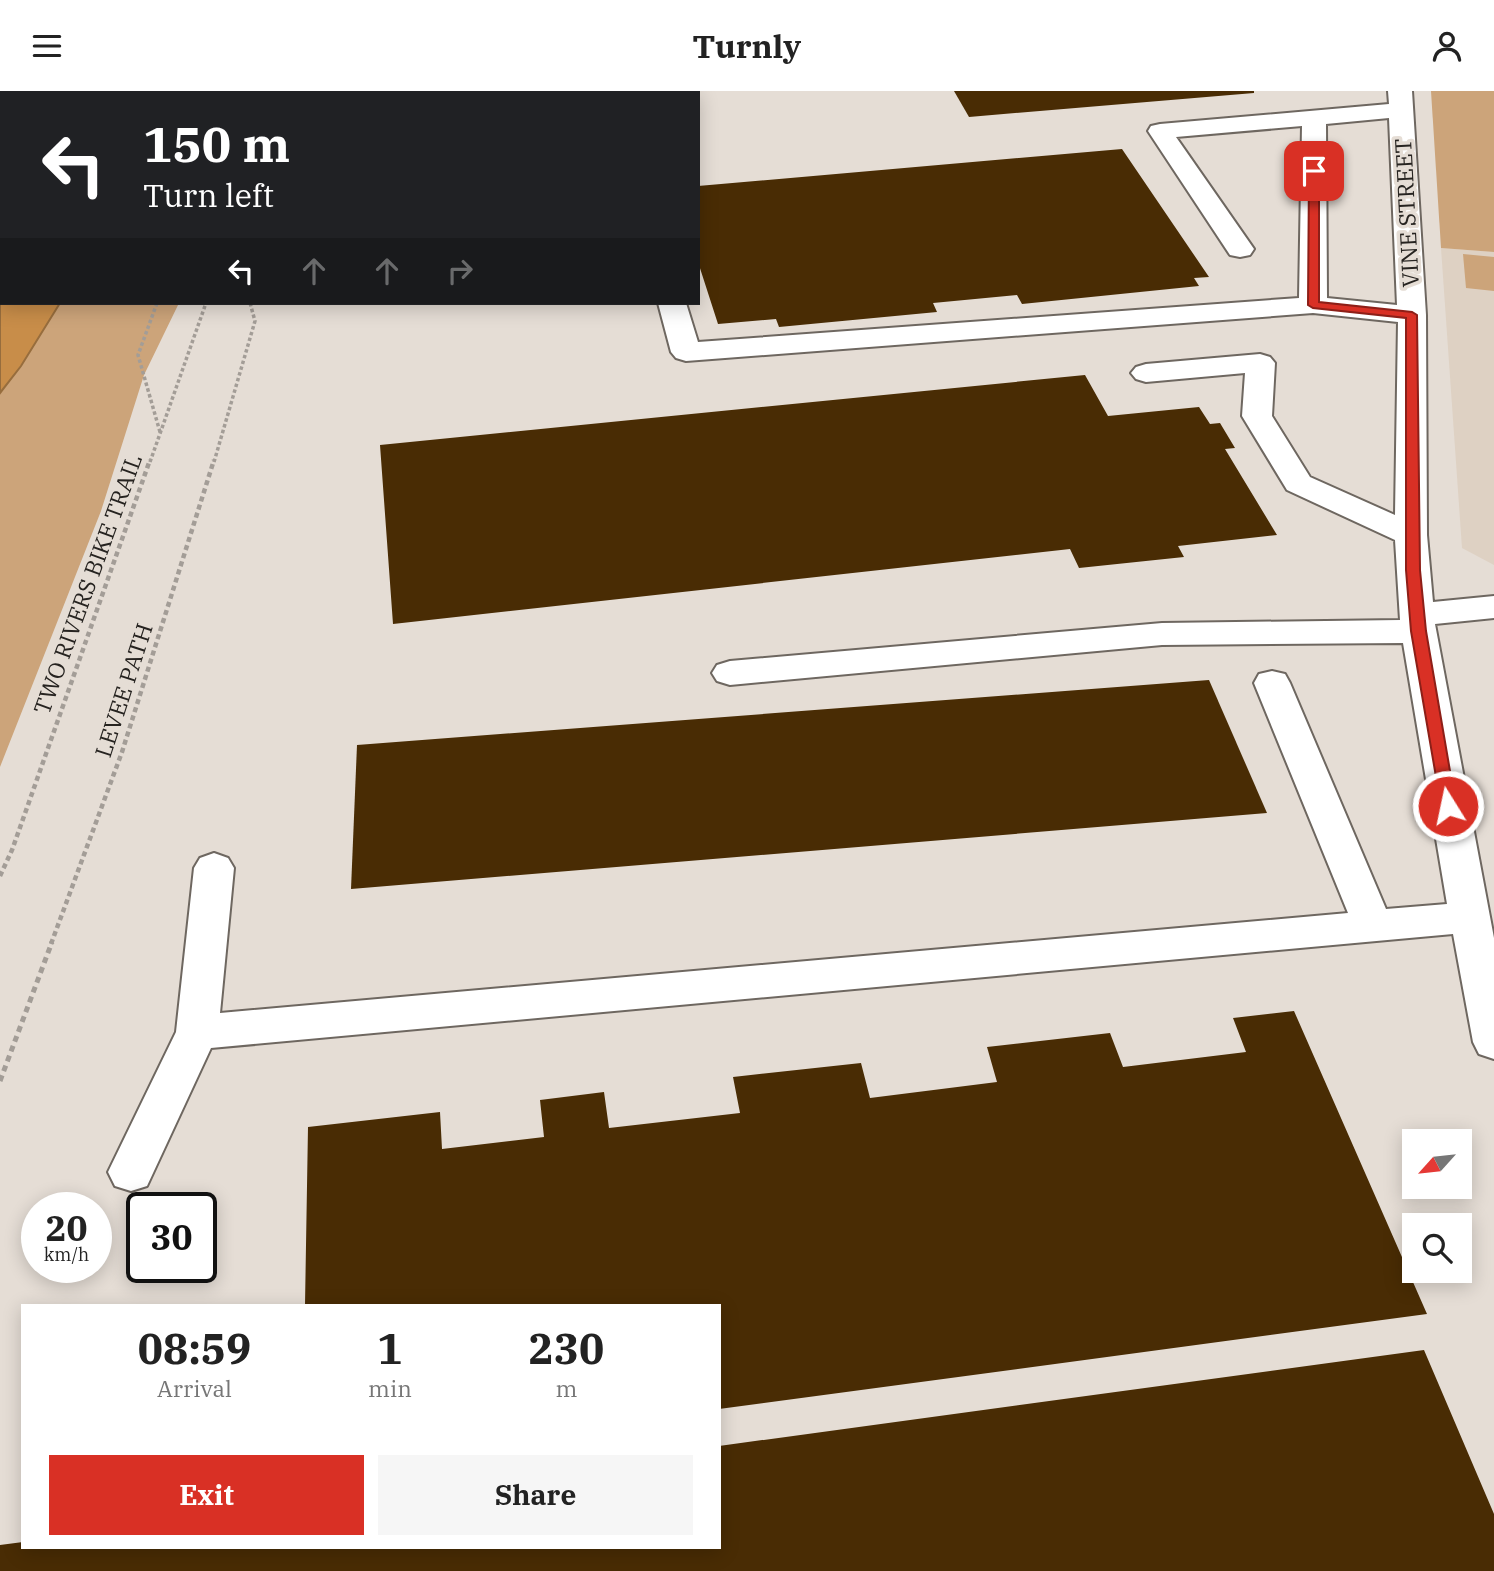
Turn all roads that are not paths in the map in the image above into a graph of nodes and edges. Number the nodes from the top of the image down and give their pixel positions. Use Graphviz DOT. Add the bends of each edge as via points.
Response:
graph roads {
  1 [pos="1401,101"];
  2 [pos="1314,118"];
  3 [pos="1240,249"];
  4 [pos="673,305"];
  5 [pos="1313,305"];
  6 [pos="1412,315"];
  7 [pos="1146,373"];
  8 [pos="1411,535"];
  9 [pos="1494,607"];
  10 [pos="1418,623"];
  11 [pos="730,673"];
  12 [pos="1272,683"];
  13 [pos="214,868"];
  14 [pos="1469,917"];
  15 [pos="1373,925"];
  16 [pos="197,1032"];
  17 [pos="1494,1042"];
  18 [pos="131,1172"];
  1 -- 2 [label="street"];
  1 -- 6 [label="street, VINE STREET"];
  2 -- 3 [label="street" via="1160,131"];
  2 -- 5 [label="street"];
  4 -- 5 [label="street" via="686,352"];
  5 -- 6 [label="street"];
  6 -- 8 [label="street, VINE STREET"];
  7 -- 8 [label="street" via="1260,363 1257,416 1298,483"];
  8 -- 10 [label="street, VINE STREET"];
  9 -- 10 [label="street"];
  10 -- 11 [label="street" via="1162,634"];
  10 -- 14 [label="street, VINE STREET"];
  12 -- 15 [label="street"];
  13 -- 16 [label="street"];
  14 -- 15 [label="street"];
  14 -- 17 [label="street, VINE STREET"];
  15 -- 16 [label="street"];
  16 -- 18 [label="street"];
}
